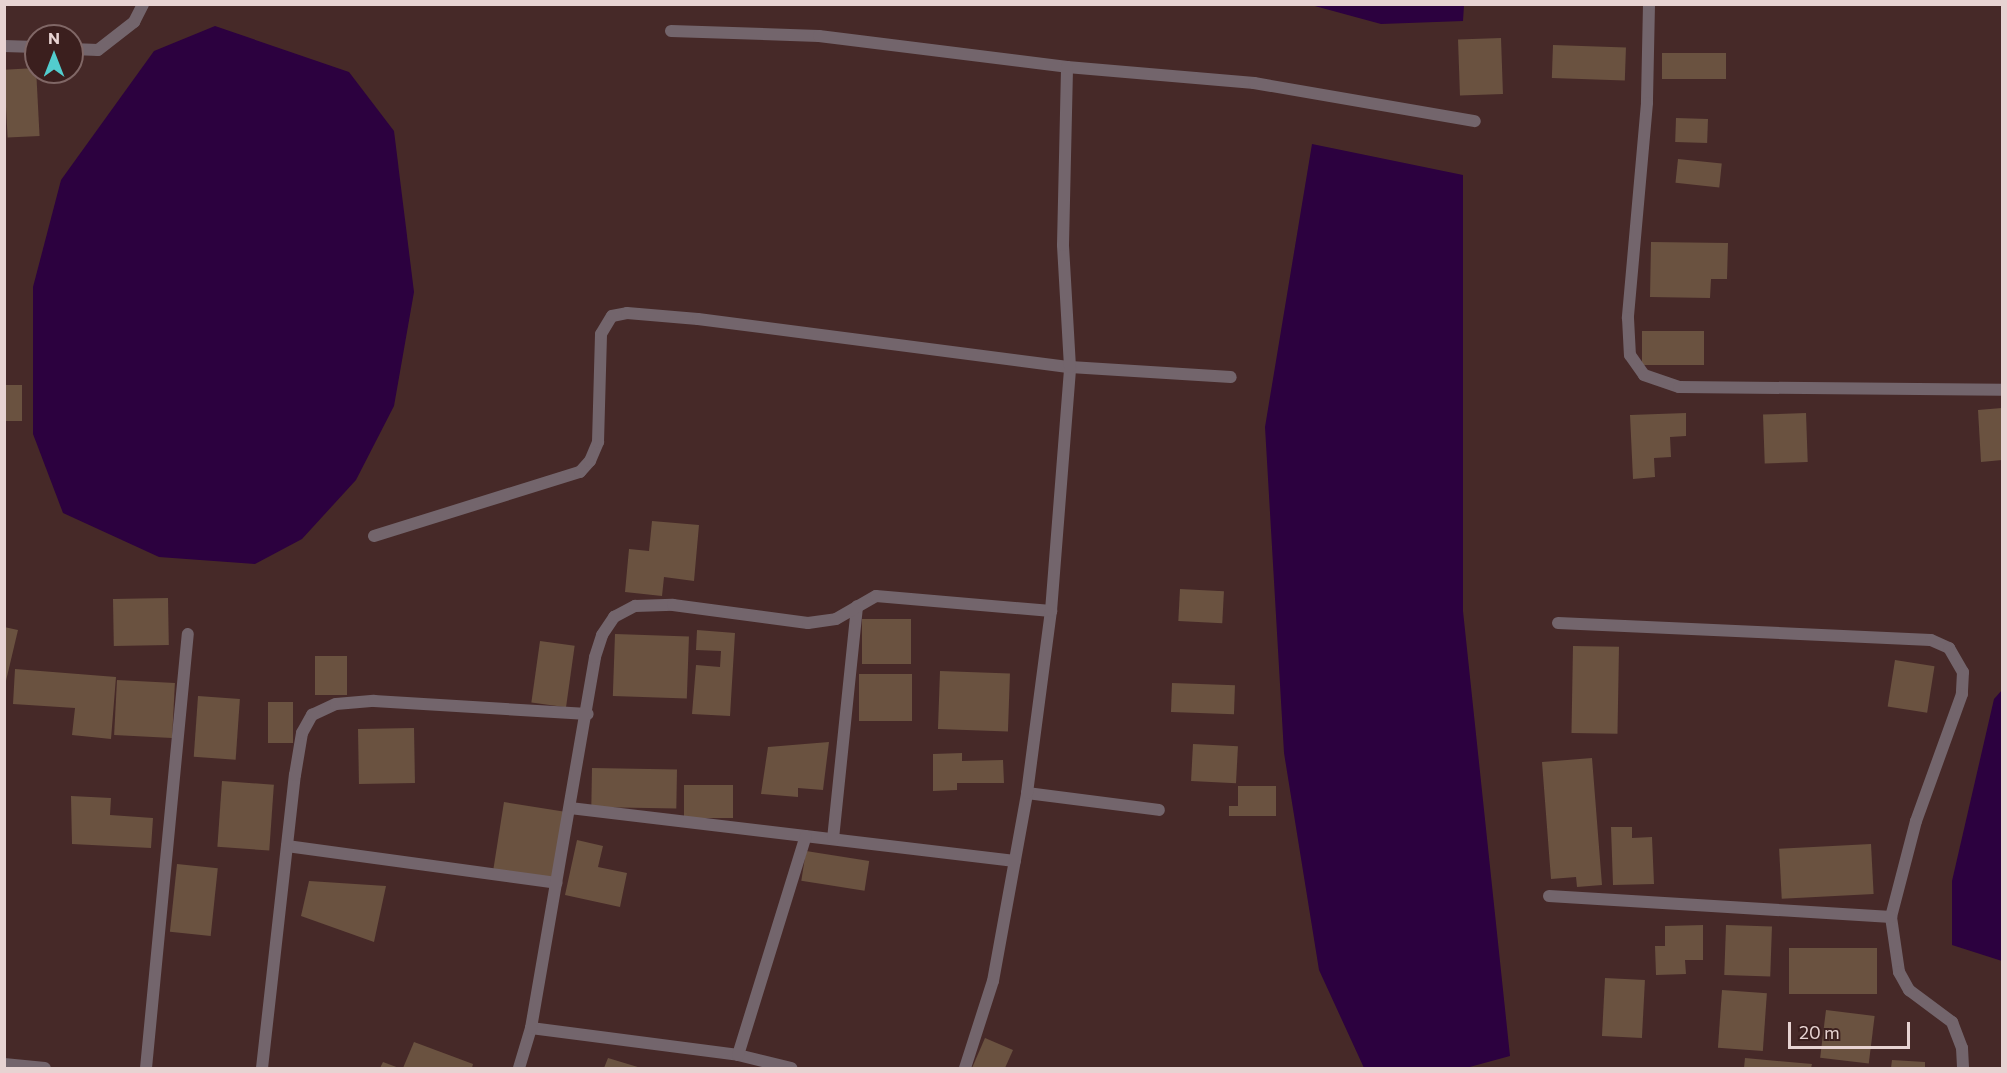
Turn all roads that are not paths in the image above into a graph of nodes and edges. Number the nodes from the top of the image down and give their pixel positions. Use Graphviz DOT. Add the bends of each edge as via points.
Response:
graph roads {
  1 [pos="143,4"];
  2 [pos="1650,4"];
  3 [pos="671,31"];
  4 [pos="4,46"];
  5 [pos="24,47"];
  6 [pos="84,49"];
  7 [pos="1066,67"];
  8 [pos="1475,121"];
  9 [pos="1070,367"];
  10 [pos="1231,377"];
  11 [pos="2002,390"];
  12 [pos="374,536"];
  13 [pos="857,606"];
  14 [pos="1051,610"];
  15 [pos="1558,623"];
  16 [pos="188,634"];
  17 [pos="588,714"];
  18 [pos="1027,793"];
  19 [pos="570,808"];
  20 [pos="1159,810"];
  21 [pos="806,836"];
  22 [pos="833,840"];
  23 [pos="287,846"];
  24 [pos="1015,861"];
  25 [pos="556,883"];
  26 [pos="1549,896"];
  27 [pos="1891,917"];
  28 [pos="531,1028"];
  29 [pos="738,1055"];
  30 [pos="4,1064"];
  31 [pos="45,1068"];
  32 [pos="146,1068"];
  33 [pos="262,1068"];
  34 [pos="519,1068"];
  35 [pos="791,1068"];
  36 [pos="965,1068"];
  37 [pos="1963,1068"];
  1 -- 6 [label="street" via="134,22 98,50"];
  2 -- 11 [label="street" via="1647,103 1628,318 1630,355 1644,375 1679,387"];
  3 -- 7 [label="street" via="819,36"];
  4 -- 5 [label="street"];
  7 -- 8 [label="street" via="1254,83"];
  7 -- 9 [label="street" via="1063,245"];
  9 -- 10 [label="street"];
  9 -- 12 [label="street" via="698,319 627,313 612,316 606,322 599,347 598,442 580,472"];
  9 -- 14 [label="street"];
  13 -- 14 [label="street" via="876,596 905,596"];
  13 -- 17 [label="street" via="836,619 808,623 673,605 635,606 614,617 602,635"];
  13 -- 22 [label="street"];
  14 -- 18 [label="street"];
  15 -- 27 [label="street" via="1931,640 1950,648 1963,672 1962,694 1916,820"];
  16 -- 32 [label="street"];
  17 -- 19 [label="street"];
  17 -- 23 [label="street" via="374,701 336,704 312,715 302,733"];
  18 -- 20 [label="street"];
  18 -- 24 [label="street"];
  19 -- 21 [label="street"];
  19 -- 25 [label="street"];
  21 -- 22 [label="street"];
  21 -- 29 [label="street"];
  22 -- 24 [label="street"];
  23 -- 25 [label="street"];
  23 -- 33 [label="street"];
  24 -- 36 [label="street" via="993,981"];
  25 -- 28 [label="street"];
  26 -- 27 [label="street"];
  27 -- 37 [label="street" via="1899,972 1909,990 1952,1022 1962,1048"];
  28 -- 29 [label="street"];
  28 -- 34 [label="street"];
  29 -- 35 [label="street"];
  30 -- 31 [label="street"];
}
